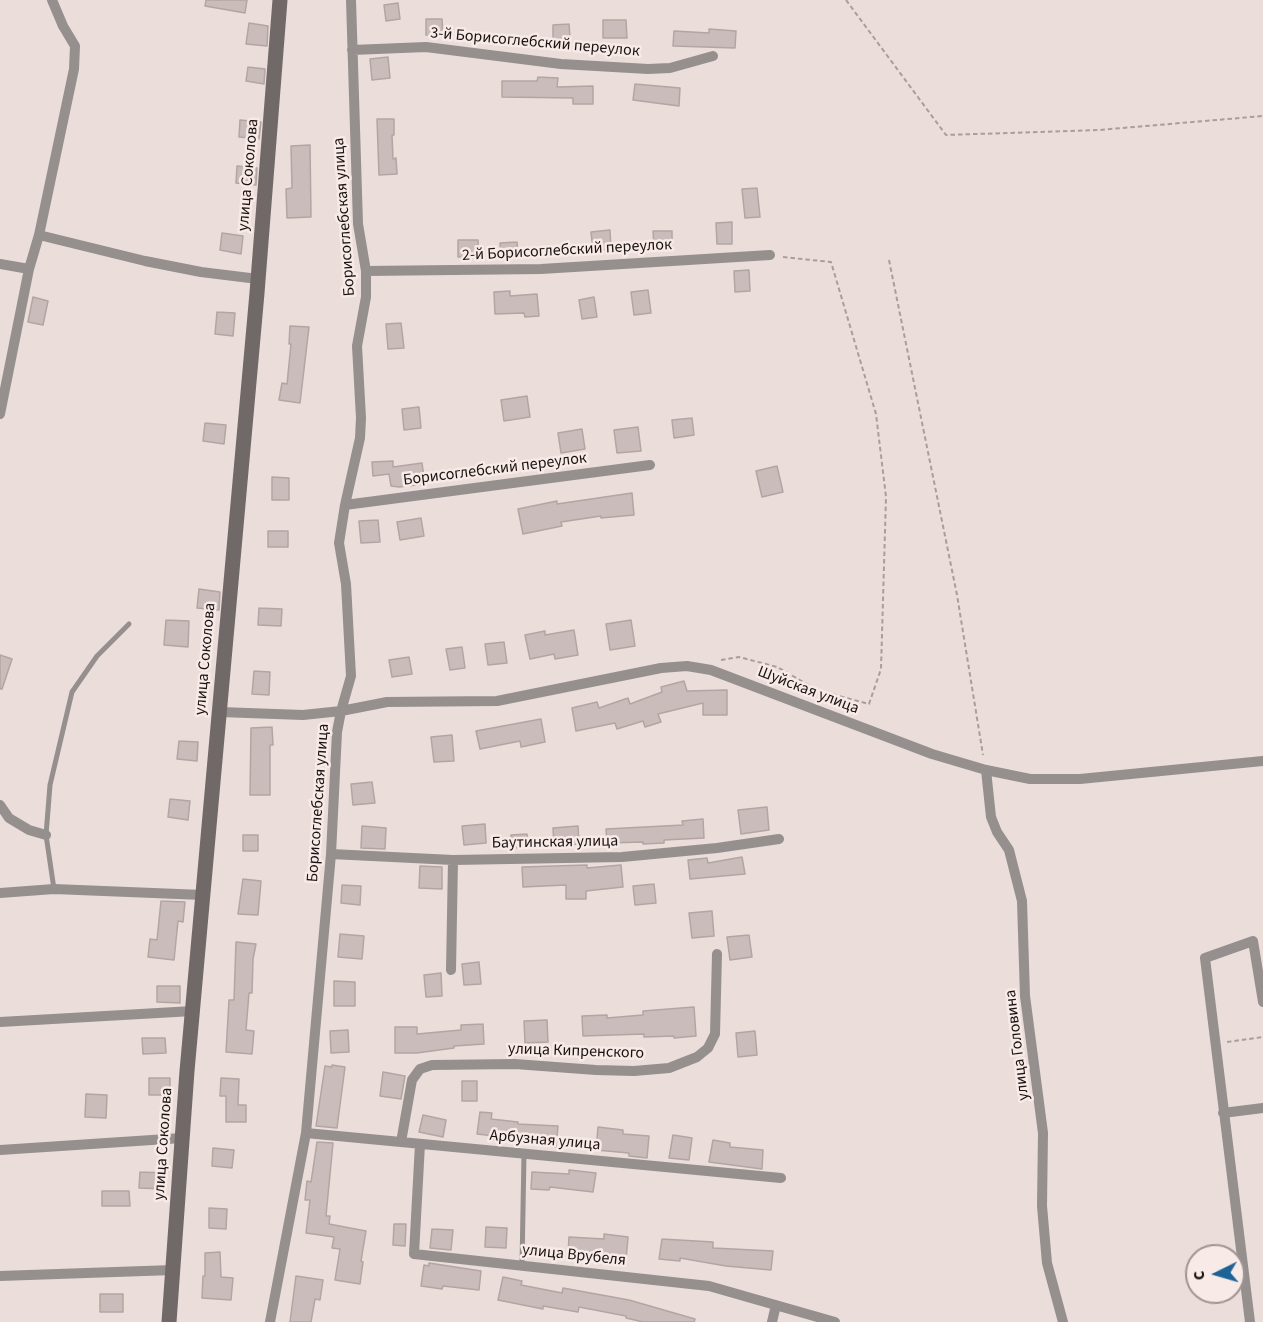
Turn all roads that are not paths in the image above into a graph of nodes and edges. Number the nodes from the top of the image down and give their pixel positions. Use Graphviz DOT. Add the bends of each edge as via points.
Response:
graph roads {
  1 [pos="52,0"];
  2 [pos="280,0"];
  3 [pos="351,0"];
  4 [pos="351,50"];
  5 [pos="713,56"];
  6 [pos="39,235"];
  7 [pos="770,255"];
  8 [pos="0,264"];
  9 [pos="29,269"];
  10 [pos="366,271"];
  11 [pos="258,279"];
  12 [pos="0,414"];
  13 [pos="650,465"];
  14 [pos="345,505"];
  15 [pos="129,624"];
  16 [pos="341,711"];
  17 [pos="220,712"];
  18 [pos="1263,761"];
  19 [pos="986,770"];
  20 [pos="0,805"];
  21 [pos="46,835"];
  22 [pos="779,839"];
  23 [pos="331,854"];
  24 [pos="453,860"];
  25 [pos="54,889"];
  26 [pos="0,893"];
  27 [pos="203,895"];
  28 [pos="717,954"];
  29 [pos="451,970"];
  30 [pos="1263,1002"];
  31 [pos="193,1011"];
  32 [pos="0,1022"];
  33 [pos="1263,1108"];
  34 [pos="1223,1113"];
  35 [pos="306,1133"];
  36 [pos="182,1138"];
  37 [pos="400,1142"];
  38 [pos="420,1144"];
  39 [pos="0,1150"];
  40 [pos="524,1154"];
  41 [pos="781,1178"];
  42 [pos="522,1265"];
  43 [pos="173,1270"];
  44 [pos="0,1276"];
  45 [pos="776,1305"];
  46 [pos="169,1322"];
  47 [pos="270,1322"];
  48 [pos="772,1322"];
  49 [pos="835,1322"];
  50 [pos="1063,1322"];
  51 [pos="1250,1322"];
  1 -- 6 [label="street" via="75,46 74,69"];
  2 -- 11 [label="main road, улица Соколова"];
  3 -- 4 [label="street, Борисоглебская улица"];
  4 -- 5 [label="street, 3-й Борисоглебский переулок" via="426,47 550,63 648,69 670,68"];
  4 -- 10 [label="street, Борисоглебская улица" via="358,224"];
  6 -- 9 [label="street"];
  6 -- 11 [label="street" via="145,261"];
  7 -- 10 [label="street, 2-й Борисоглебский переулок" via="531,269"];
  8 -- 9 [label="street"];
  9 -- 12 [label="street"];
  10 -- 14 [label="street, Борисоглебская улица" via="366,297 357,346 360,438"];
  11 -- 17 [label="main road, улица Соколова"];
  13 -- 14 [label="street, Борисоглебский переулок"];
  14 -- 16 [label="street, Борисоглебская улица" via="339,543 351,676"];
  15 -- 21 [label="lane" via="97,656 72,692 50,785"];
  16 -- 17 [label="street, Шуйская улица" via="303,715"];
  16 -- 19 [label="street, Шуйская улица" via="387,702 497,701 687,666 711,670 932,754"];
  16 -- 23 [label="street, Борисоглебская улица"];
  17 -- 27 [label="main road, улица Соколова"];
  18 -- 19 [label="street, Шуйская улица" via="1080,779 1030,779"];
  19 -- 50 [label="street, улица Головина" via="991,817 1009,850 1022,901 1026,996 1043,1133 1042,1206 1047,1263"];
  20 -- 21 [label="street" via="9,818"];
  21 -- 25 [label="lane"];
  22 -- 24 [label="street, Баутинская улица" via="622,857"];
  23 -- 24 [label="street, Баутинская улица"];
  23 -- 35 [label="street, Борисоглебская улица"];
  24 -- 29 [label="street"];
  25 -- 26 [label="street"];
  25 -- 27 [label="street"];
  27 -- 31 [label="main road, улица Соколова"];
  28 -- 37 [label="street, улица Кипренского" via="715,1034 708,1048 697,1057 669,1068 634,1071 515,1064 432,1065 420,1069 412,1080"];
  30 -- 34 [label="street" via="1253,941 1205,958"];
  31 -- 32 [label="street"];
  31 -- 36 [label="main road, улица Соколова"];
  33 -- 34 [label="street"];
  34 -- 51 [label="street"];
  35 -- 37 [label="street, Арбузная улица"];
  35 -- 47 [label="street, Борисоглебская улица"];
  36 -- 39 [label="street"];
  36 -- 43 [label="main road, улица Соколова"];
  37 -- 38 [label="street, Арбузная улица"];
  38 -- 40 [label="street, Арбузная улица"];
  38 -- 42 [label="street, улица Врубеля" via="414,1254"];
  40 -- 41 [label="street, Арбузная улица"];
  40 -- 42 [label="lane"];
  42 -- 45 [label="street, улица Врубеля" via="710,1286"];
  43 -- 44 [label="street"];
  43 -- 46 [label="main road, улица Соколова"];
  45 -- 48 [label="street"];
  45 -- 49 [label="street, улица Врубеля"];
}
